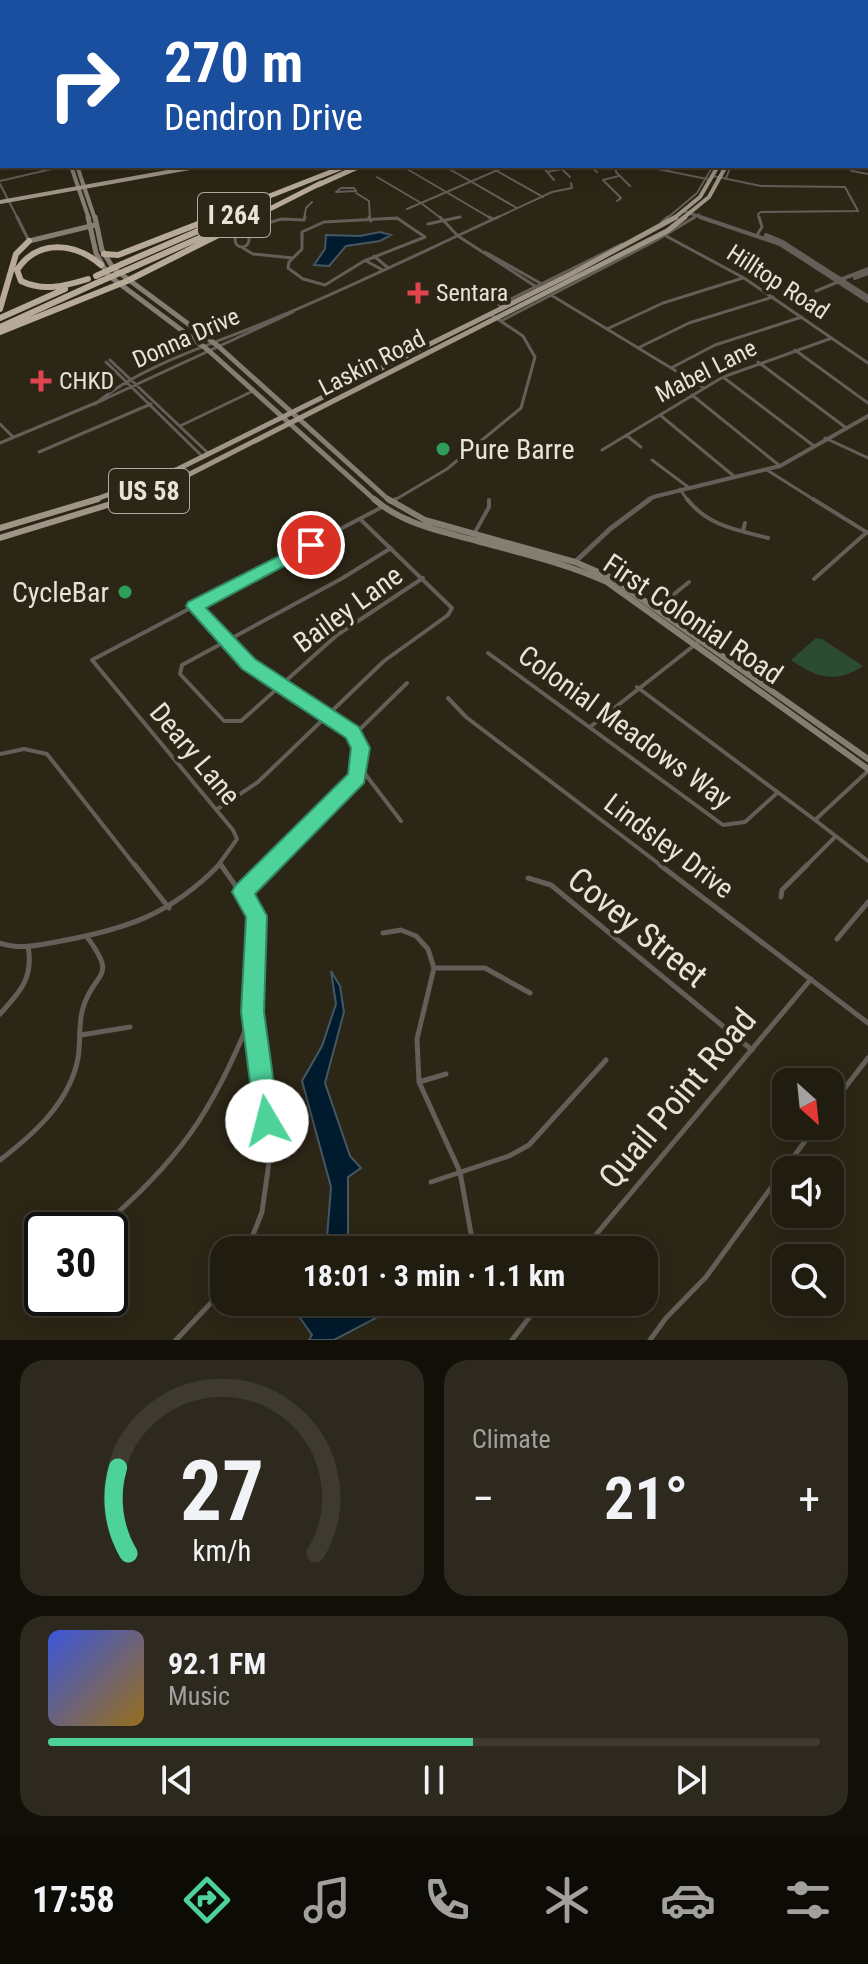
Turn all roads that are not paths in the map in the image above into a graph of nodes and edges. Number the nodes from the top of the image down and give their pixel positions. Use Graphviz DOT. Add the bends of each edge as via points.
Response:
graph roads {
  1 [pos="56,168"];
  2 [pos="72,168"];
  3 [pos="77,168"];
  4 [pos="188,168"];
  5 [pos="341,168"];
  6 [pos="342,168"];
  7 [pos="355,168"];
  8 [pos="405,168"];
  9 [pos="447,168"];
  10 [pos="492,168"];
  11 [pos="503,168"];
  12 [pos="544,168"];
  13 [pos="558,168"];
  14 [pos="562,168"];
  15 [pos="592,168"];
  16 [pos="616,168"];
  17 [pos="653,168"];
  18 [pos="714,168"];
  19 [pos="715,168"];
  20 [pos="728,168"];
  21 [pos="848,168"];
  22 [pos="497,171"];
  23 [pos="547,172"];
  24 [pos="597,172"];
  25 [pos="868,174"];
  26 [pos="714,175"];
  27 [pos="619,176"];
  28 [pos="724,176"];
  29 [pos="377,177"];
  30 [pos="570,177"];
  31 [pos="707,179"];
  32 [pos="554,180"];
  33 [pos="0,182"];
  34 [pos="471,182"];
  35 [pos="321,183"];
  36 [pos="571,183"];
  37 [pos="81,184"];
  38 [pos="630,186"];
  39 [pos="446,192"];
  40 [pos="355,193"];
  41 [pos="543,197"];
  42 [pos="8,200"];
  43 [pos="617,201"];
  44 [pos="0,202"];
  45 [pos="312,202"];
  46 [pos="421,203"];
  47 [pos="517,208"];
  48 [pos="407,209"];
  49 [pos="683,210"];
  50 [pos="695,214"];
  51 [pos="460,217"];
  52 [pos="493,219"];
  53 [pos="304,220"];
  54 [pos="443,220"];
  55 [pos="371,221"];
  56 [pos="265,224"];
  57 [pos="313,224"];
  58 [pos="428,224"];
  59 [pos="94,225"];
  60 [pos="758,233"];
  61 [pos="458,236"];
  62 [pos="666,236"];
  63 [pos="29,241"];
  64 [pos="243,248"];
  65 [pos="104,254"];
  66 [pos="373,256"];
  67 [pos="293,258"];
  68 [pos="366,261"];
  69 [pos="101,265"];
  70 [pos="125,267"];
  71 [pos="385,268"];
  72 [pos="868,271"];
  73 [pos="590,273"];
  74 [pos="744,278"];
  75 [pos="88,279"];
  76 [pos="99,279"];
  77 [pos="841,281"];
  78 [pos="333,282"];
  79 [pos="123,283"];
  80 [pos="540,287"];
  81 [pos="341,288"];
  82 [pos="816,291"];
  83 [pos="550,293"];
  84 [pos="773,297"];
  85 [pos="868,299"];
  86 [pos="0,309"];
  87 [pos="152,309"];
  88 [pos="490,314"];
  89 [pos="174,315"];
  90 [pos="802,317"];
  91 [pos="0,318"];
  92 [pos="167,319"];
  93 [pos="499,320"];
  94 [pos="187,323"];
  95 [pos="607,329"];
  96 [pos="0,330"];
  97 [pos="832,338"];
  98 [pos="217,345"];
  99 [pos="206,348"];
  100 [pos="638,348"];
  101 [pos="795,350"];
  102 [pos="108,361"];
  103 [pos="758,362"];
  104 [pos="868,363"];
  105 [pos="671,368"];
  106 [pos="723,377"];
  107 [pos="131,383"];
  108 [pos="704,388"];
  109 [pos="253,391"];
  110 [pos="692,395"];
  111 [pos="155,402"];
  112 [pos="868,403"];
  113 [pos="149,405"];
  114 [pos="291,413"];
  115 [pos="660,415"];
  116 [pos="868,416"];
  117 [pos="282,417"];
  118 [pos="299,420"];
  119 [pos="0,424"];
  120 [pos="290,424"];
  121 [pos="181,426"];
  122 [pos="845,427"];
  123 [pos="174,428"];
  124 [pos="626,435"];
  125 [pos="13,437"];
  126 [pos="825,438"];
  127 [pos="0,443"];
  128 [pos="814,446"];
  129 [pos="641,447"];
  130 [pos="602,450"];
  131 [pos="39,452"];
  132 [pos="206,456"];
  133 [pos="868,458"];
  134 [pos="652,460"];
  135 [pos="780,466"];
  136 [pos="767,470"];
  137 [pos="736,478"];
  138 [pos="688,487"];
  139 [pos="680,489"];
  140 [pos="489,500"];
  141 [pos="391,502"];
  142 [pos="383,507"];
  143 [pos="360,519"];
  144 [pos="745,523"];
  145 [pos="0,528"];
  146 [pos="743,531"];
  147 [pos="867,533"];
  148 [pos="474,534"];
  149 [pos="0,538"];
  150 [pos="768,538"];
  151 [pos="391,548"];
  152 [pos="574,564"];
  153 [pos="423,578"];
  154 [pos="814,579"];
  155 [pos="689,582"];
  156 [pos="194,606"];
  157 [pos="657,608"];
  158 [pos="226,641"];
  159 [pos="698,642"];
  160 [pos="488,653"];
  161 [pos="407,683"];
  162 [pos="281,686"];
  163 [pos="637,687"];
  164 [pos="448,698"];
  165 [pos="328,715"];
  166 [pos="590,727"];
  167 [pos="354,735"];
  168 [pos="0,754"];
  169 [pos="868,759"];
  170 [pos="359,766"];
  171 [pos="868,770"];
  172 [pos="776,794"];
  173 [pos="216,810"];
  174 [pos="815,820"];
  175 [pos="401,821"];
  176 [pos="836,836"];
  177 [pos="868,861"];
  178 [pos="220,863"];
  179 [pos="528,878"];
  180 [pos="243,892"];
  181 [pos="781,897"];
  182 [pos="868,902"];
  183 [pos="169,908"];
  184 [pos="383,933"];
  185 [pos="87,937"];
  186 [pos="837,939"];
  187 [pos="0,943"];
  188 [pos="28,946"];
  189 [pos="434,968"];
  190 [pos="811,979"];
  191 [pos="530,993"];
  192 [pos="253,1012"];
  193 [pos="0,1014"];
  194 [pos="868,1023"];
  195 [pos="130,1027"];
  196 [pos="81,1035"];
  197 [pos="752,1050"];
  198 [pos="868,1058"];
  199 [pos="606,1060"];
  200 [pos="446,1074"];
  201 [pos="419,1082"];
  202 [pos="844,1089"];
  203 [pos="806,1140"];
  204 [pos="0,1160"];
  205 [pos="460,1172"];
  206 [pos="431,1182"];
  207 [pos="120,1212"];
  208 [pos="253,1236"];
  209 [pos="471,1236"];
  210 [pos="595,1236"];
  211 [pos="210,1304"];
  212 [pos="529,1316"];
  213 [pos="176,1340"];
  214 [pos="512,1340"];
  215 [pos="650,1340"];
  1 -- 33 [label="street"];
  2 -- 37 [label="main road, First Colonial Road"];
  3 -- 37 [label="main road, First Colonial Road"];
  4 -- 37 [label="main road"];
  5 -- 65 [label="highway" via="118,255"];
  6 -- 70 [label="highway, I 264"];
  7 -- 35 [label="highway, I 264"];
  8 -- 39 [label="street"];
  9 -- 34 [label="street"];
  10 -- 22 [label="street"];
  11 -- 22 [label="street"];
  12 -- 23 [label="street"];
  13 -- 23 [label="street"];
  14 -- 30 [label="street"];
  15 -- 24 [label="street"];
  16 -- 27 [label="street"];
  17 -- 31 [label="street"];
  18 -- 31 [label="street, Laskin Road"];
  19 -- 26 [label="main road, Laskin Road / US 58"];
  20 -- 28 [label="main road, Laskin Road / US 58"];
  21 -- 25 [label="street"];
  22 -- 34 [label="street"];
  22 -- 41 [label="street"];
  23 -- 32 [label="street"];
  26 -- 28 [label="street"];
  26 -- 49 [label="main road, Laskin Road / US 58" via="700,197"];
  27 -- 38 [label="street"];
  27 -- 43 [label="street" via="603,180 621,198"];
  28 -- 50 [label="main road, Laskin Road / US 58"];
  28 -- 60 [label="street" via="749,183 847,187 858,211 761,212"];
  29 -- 46 [label="street"];
  31 -- 49 [label="street, Laskin Road"];
  33 -- 42 [label="street"];
  34 -- 39 [label="street"];
  34 -- 47 [label="street"];
  35 -- 70 [label="highway, I 264"];
  35 -- 79 [label="highway"];
  36 -- 41 [label="street, Donna Drive" via="572,188"];
  37 -- 42 [label="main road"];
  37 -- 59 [label="main road, First Colonial Road"];
  39 -- 46 [label="street"];
  39 -- 52 [label="street"];
  40 -- 55 [label="street" via="369,201"];
  41 -- 47 [label="street, Donna Drive"];
  42 -- 44 [label="main road"];
  42 -- 63 [label="street"];
  45 -- 53 [label="street"];
  46 -- 48 [label="street"];
  46 -- 54 [label="street"];
  47 -- 52 [label="street, Donna Drive"];
  49 -- 50 [label="street"];
  49 -- 80 [label="main road, Laskin Road / US 58" via="660,228"];
  50 -- 60 [label="street"];
  50 -- 62 [label="street, Laskin Road"];
  50 -- 73 [label="main road, Laskin Road / US 58"];
  51 -- 54 [label="street"];
  52 -- 61 [label="street, Donna Drive"];
  53 -- 56 [label="street"];
  53 -- 57 [label="street"];
  54 -- 58 [label="street"];
  54 -- 61 [label="street"];
  55 -- 57 [label="street"];
  55 -- 66 [label="street" via="397,218 425,236"];
  57 -- 67 [label="street" via="303,230 304,246"];
  59 -- 63 [label="main road"];
  59 -- 65 [label="main road, First Colonial Road"];
  59 -- 69 [label="main road, First Colonial Road"];
  60 -- 77 [label="street"];
  61 -- 71 [label="street, Donna Drive"];
  61 -- 80 [label="street"];
  62 -- 73 [label="street, Laskin Road"];
  62 -- 74 [label="street, Hilltop Road"];
  63 -- 86 [label="highway" via="14,253"];
  64 -- 67 [label="street"];
  65 -- 79 [label="main road, First Colonial Road"];
  66 -- 68 [label="street"];
  66 -- 71 [label="street"];
  67 -- 78 [label="street" via="288,268 312,285"];
  68 -- 71 [label="street"];
  68 -- 78 [label="street"];
  69 -- 75 [label="highway" via="80,250 60,247 29,256 17,270 21,281 35,287"];
  69 -- 79 [label="main road, First Colonial Road"];
  70 -- 76 [label="highway, I 264, bridge"];
  71 -- 81 [label="street, Donna Drive"];
  72 -- 77 [label="street"];
  73 -- 83 [label="main road, Laskin Road / US 58"];
  74 -- 84 [label="street, Hilltop Road"];
  74 -- 95 [label="street" via="663,303"];
  75 -- 76 [label="highway, I 264"];
  75 -- 91 [label="highway, I 264"];
  76 -- 96 [label="highway, I 264"];
  77 -- 82 [label="street"];
  77 -- 85 [label="street"];
  78 -- 81 [label="street"];
  79 -- 87 [label="main road, First Colonial Road"];
  79 -- 89 [label="main road, First Colonial Road"];
  79 -- 96 [label="highway"];
  80 -- 83 [label="street"];
  80 -- 88 [label="main road, Laskin Road / US 58"];
  81 -- 98 [label="street, Donna Drive"];
  83 -- 93 [label="main road, Laskin Road / US 58"];
  83 -- 95 [label="street"];
  84 -- 90 [label="street, Hilltop Road"];
  84 -- 100 [label="street" via="689,323"];
  87 -- 89 [label="main road"];
  87 -- 92 [label="main road, First Colonial Road"];
  88 -- 93 [label="street"];
  88 -- 114 [label="main road, Laskin Road / US 58"];
  89 -- 94 [label="main road, First Colonial Road"];
  90 -- 97 [label="street, Hilltop Road"];
  90 -- 105 [label="street" via="715,345"];
  92 -- 94 [label="main road"];
  92 -- 99 [label="main road, First Colonial Road"];
  93 -- 118 [label="main road, Laskin Road / US 58"];
  93 -- 141 [label="street" via="529,341 535,357 521,408 435,476"];
  94 -- 98 [label="main road, First Colonial Road"];
  95 -- 100 [label="street"];
  97 -- 101 [label="street, Mabel Lane"];
  97 -- 104 [label="street, Hilltop Road"];
  98 -- 99 [label="street, Donna Drive"];
  98 -- 114 [label="main road, First Colonial Road"];
  99 -- 107 [label="street, Donna Drive"];
  99 -- 109 [label="main road, First Colonial Road"];
  100 -- 105 [label="street"];
  101 -- 103 [label="street, Mabel Lane"];
  101 -- 112 [label="street"];
  102 -- 107 [label="street"];
  103 -- 106 [label="street, Mabel Lane"];
  103 -- 122 [label="street"];
  105 -- 108 [label="street"];
  106 -- 108 [label="street, Mabel Lane"];
  106 -- 128 [label="street"];
  107 -- 111 [label="street"];
  107 -- 113 [label="street"];
  107 -- 125 [label="street, Donna Drive" via="95,404"];
  108 -- 110 [label="street, Mabel Lane"];
  109 -- 117 [label="main road, First Colonial Road"];
  109 -- 121 [label="street"];
  110 -- 115 [label="street, Mabel Lane"];
  110 -- 135 [label="street"];
  111 -- 113 [label="street"];
  111 -- 121 [label="street"];
  113 -- 123 [label="street"];
  113 -- 131 [label="street"];
  114 -- 117 [label="main road, Laskin Road / US 58"];
  114 -- 118 [label="main road, First Colonial Road"];
  115 -- 124 [label="street, Mabel Lane"];
  115 -- 137 [label="street"];
  116 -- 122 [label="street"];
  117 -- 120 [label="main road, First Colonial Road"];
  117 -- 132 [label="main road, Laskin Road / US 58"];
  118 -- 120 [label="main road, Laskin Road / US 58"];
  118 -- 141 [label="main road, First Colonial Road"];
  119 -- 125 [label="street"];
  120 -- 142 [label="main road, First Colonial Road"];
  120 -- 149 [label="main road, Laskin Road / US 58" via="146,493"];
  121 -- 123 [label="street"];
  121 -- 132 [label="street"];
  122 -- 126 [label="street"];
  123 -- 132 [label="street"];
  124 -- 129 [label="street"];
  124 -- 130 [label="street, Mabel Lane"];
  125 -- 127 [label="street, Donna Drive"];
  126 -- 128 [label="street"];
  126 -- 133 [label="street"];
  128 -- 135 [label="street"];
  132 -- 145 [label="main road, Laskin Road / US 58" via="121,492"];
  134 -- 138 [label="street"];
  135 -- 136 [label="street"];
  136 -- 137 [label="street"];
  136 -- 147 [label="street"];
  137 -- 138 [label="street"];
  138 -- 139 [label="street"];
  139 -- 146 [label="street" via="700,517"];
  139 -- 152 [label="street" via="645,501"];
  140 -- 148 [label="street"];
  141 -- 142 [label="street"];
  141 -- 148 [label="main road, First Colonial Road" via="425,520"];
  142 -- 143 [label="street"];
  142 -- 152 [label="main road, First Colonial Road" via="419,525"];
  143 -- 151 [label="street"];
  143 -- 156 [label="street"];
  144 -- 146 [label="street"];
  146 -- 150 [label="street"];
  147 -- 154 [label="street"];
  148 -- 152 [label="main road, First Colonial Road"];
  151 -- 153 [label="street"];
  151 -- 158 [label="street"];
  152 -- 157 [label="main road, First Colonial Road" via="612,578"];
  152 -- 159 [label="main road, First Colonial Road"];
  153 -- 162 [label="street, Bailey Lane" via="337,635"];
  153 -- 165 [label="street" via="452,608 448,615 384,661"];
  155 -- 157 [label="street"];
  156 -- 158 [label="street"];
  156 -- 173 [label="street, Deary Lane" via="91,664"];
  157 -- 159 [label="main road, First Colonial Road"];
  158 -- 162 [label="street"];
  158 -- 162 [label="street, Bailey Lane" via="180,667 180,674 228,722 241,721"];
  159 -- 163 [label="street"];
  159 -- 169 [label="main road, First Colonial Road"];
  159 -- 171 [label="main road, First Colonial Road"];
  160 -- 166 [label="street, Colonial Meadows Way"];
  161 -- 167 [label="street"];
  162 -- 165 [label="street"];
  163 -- 166 [label="street"];
  163 -- 172 [label="street"];
  164 -- 190 [label="street, Lindsley Drive" via="466,717"];
  165 -- 167 [label="street"];
  165 -- 173 [label="street" via="258,782"];
  166 -- 172 [label="street, Colonial Meadows Way" via="723,825 742,824"];
  167 -- 170 [label="street"];
  168 -- 183 [label="street" via="14,749 47,754"];
  170 -- 175 [label="street"];
  170 -- 180 [label="street" via="357,777"];
  171 -- 174 [label="street"];
  172 -- 174 [label="street"];
  173 -- 178 [label="street, Deary Lane" via="236,833 236,842"];
  174 -- 176 [label="street"];
  176 -- 177 [label="street"];
  176 -- 181 [label="street"];
  178 -- 180 [label="street"];
  178 -- 183 [label="street"];
  179 -- 197 [label="street, Covey Street" via="551,885"];
  180 -- 192 [label="street" via="257,916"];
  182 -- 186 [label="street"];
  183 -- 185 [label="street" via="140,924"];
  184 -- 189 [label="street" via="401,930 416,936 428,949"];
  185 -- 188 [label="street"];
  185 -- 196 [label="street" via="104,968 82,1008"];
  187 -- 188 [label="street"];
  188 -- 193 [label="street" via="30,980"];
  189 -- 191 [label="street" via="497,969"];
  189 -- 201 [label="street" via="417,1039"];
  190 -- 194 [label="street, Lindsley Drive"];
  190 -- 197 [label="street, Quail Point Road"];
  192 -- 207 [label="street" via="227,1078 197,1129"];
  192 -- 208 [label="street" via="271,1148 262,1212"];
  195 -- 196 [label="street"];
  196 -- 204 [label="street" via="76,1068 60,1101"];
  197 -- 210 [label="street, Quail Point Road"];
  198 -- 202 [label="street"];
  199 -- 205 [label="street" via="529,1145"];
  200 -- 201 [label="street"];
  201 -- 205 [label="street"];
  203 -- 215 [label="street" via="706,1277"];
  205 -- 206 [label="street"];
  205 -- 209 [label="street"];
  211 -- 213 [label="street"];
  212 -- 214 [label="street"];
}
